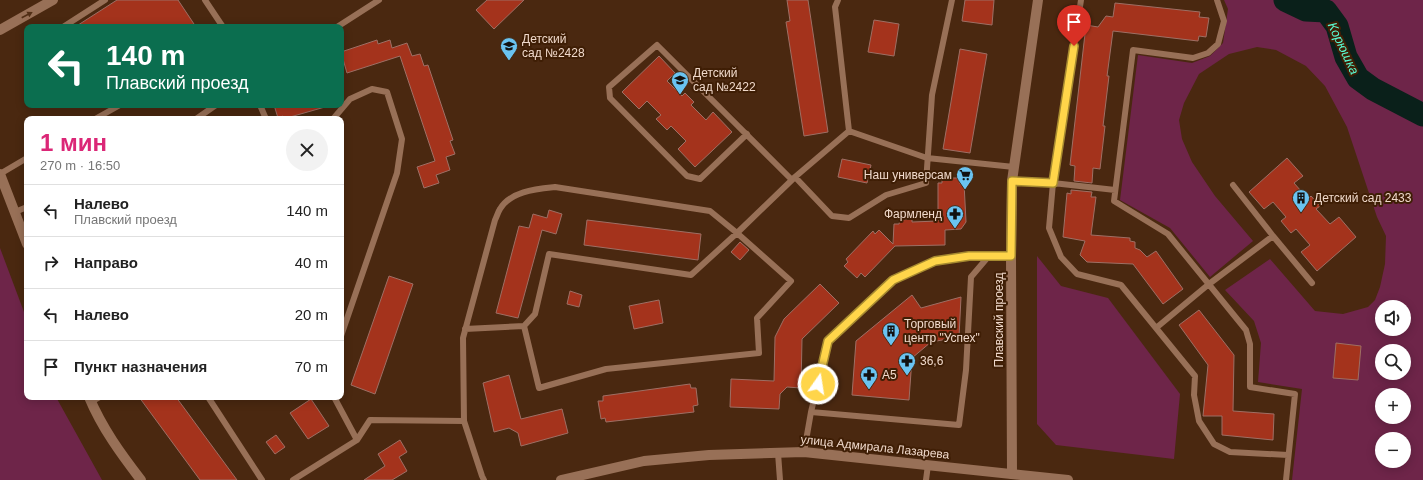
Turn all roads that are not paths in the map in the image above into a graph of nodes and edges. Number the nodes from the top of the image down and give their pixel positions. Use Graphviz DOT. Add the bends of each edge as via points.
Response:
graph roads {
  1 [pos="53,0"];
  2 [pos="105,0"];
  3 [pos="205,0"];
  4 [pos="379,0"];
  5 [pos="838,0"];
  6 [pos="952,0"];
  7 [pos="1038,0"];
  8 [pos="1080,0"];
  9 [pos="1217,0"];
  10 [pos="68,24"];
  11 [pos="221,24"];
  12 [pos="342,24"];
  13 [pos="0,30"];
  14 [pos="344,107"];
  15 [pos="115,108"];
  16 [pos="212,108"];
  17 [pos="343,108"];
  18 [pos="100,116"];
  19 [pos="200,116"];
  20 [pos="336,116"];
  21 [pos="849,131"];
  22 [pos="747,134"];
  23 [pos="927,158"];
  24 [pos="24,160"];
  25 [pos="1014,167"];
  26 [pos="0,174"];
  27 [pos="794,178"];
  28 [pos="1012,181"];
  29 [pos="1053,183"];
  30 [pos="1233,185"];
  31 [pos="1115,190"];
  32 [pos="24,208"];
  33 [pos="15,212"];
  34 [pos="738,233"];
  35 [pos="24,236"];
  36 [pos="1273,236"];
  37 [pos="1011,256"];
  38 [pos="988,257"];
  39 [pos="1312,283"];
  40 [pos="1208,284"];
  41 [pos="524,326"];
  42 [pos="344,327"];
  43 [pos="1156,328"];
  44 [pos="465,329"];
  45 [pos="94,400"];
  46 [pos="210,400"];
  47 [pos="336,400"];
  48 [pos="811,412"];
  49 [pos="464,421"];
  50 [pos="357,440"];
  51 [pos="804,452"];
  52 [pos="778,453"];
  53 [pos="1288,455"];
  54 [pos="928,465"];
  55 [pos="1012,474"];
  56 [pos="141,480"];
  57 [pos="262,480"];
  58 [pos="293,480"];
  59 [pos="484,480"];
  60 [pos="561,480"];
  61 [pos="780,480"];
  62 [pos="926,480"];
  63 [pos="1068,480"];
  64 [pos="1286,480"];
  13 -- 1 [label="street, one-way"];
  2 -- 10 [label="lane"];
  3 -- 11 [label="lane"];
  4 -- 12 [label="lane"];
  5 -- 21 [label="lane" via="835,7"];
  6 -- 23 [label="lane" via="932,96"];
  7 -- 25 [label="street, Плавский проезд"];
  8 -- 29 [label="lane"];
  9 -- 31 [label="lane" via="1224,21 1218,44 1208,53 1193,58 1133,50"];
  14 -- 42 [label="lane" via="350,100 372,89 387,92 402,139 397,173"];
  15 -- 18 [label="lane"];
  16 -- 19 [label="lane"];
  17 -- 20 [label="lane"];
  21 -- 23 [label="lane"];
  21 -- 27 [label="lane"];
  22 -- 22 [label="lane" via="700,179 687,176 610,98 609,87 657,45"];
  22 -- 27 [label="lane"];
  23 -- 25 [label="lane"];
  23 -- 27 [label="lane" via="926,184 886,195 849,218 832,216"];
  24 -- 26 [label="lane"];
  25 -- 28 [label="street, Плавский проезд"];
  26 -- 33 [label="street"];
  27 -- 34 [label="lane"];
  28 -- 29 [label="lane"];
  28 -- 37 [label="street, Плавский проезд"];
  29 -- 31 [label="lane"];
  29 -- 43 [label="lane" via="1049,228 1061,257 1077,274 1121,285"];
  30 -- 36 [label="lane"];
  31 -- 40 [label="lane" via="1114,202 1168,234"];
  32 -- 33 [label="lane"];
  33 -- 35 [label="street"];
  34 -- 41 [label="lane" via="691,275 549,254 535,314"];
  34 -- 41 [label="lane" via="791,280 757,318 759,353 606,369 538,388"];
  34 -- 44 [label="lane" via="710,211 555,187 530,190 508,200 495,220"];
  36 -- 39 [label="lane"];
  36 -- 40 [label="lane"];
  37 -- 38 [label="lane"];
  37 -- 55 [label="street, Плавский проезд"];
  38 -- 48 [label="lane" via="969,256 935,261 893,280 828,341"];
  38 -- 48 [label="lane" via="971,277 966,370 959,425"];
  40 -- 43 [label="lane"];
  40 -- 53 [label="lane" via="1246,330 1250,344 1250,387 1295,394"];
  41 -- 44 [label="lane"];
  43 -- 53 [label="lane" via="1195,376 1194,395 1199,421 1214,444 1230,452"];
  44 -- 49 [label="lane"];
  45 -- 56 [label="street" via="108,434"];
  46 -- 57 [label="lane"];
  47 -- 50 [label="lane"];
  48 -- 51 [label="lane"];
  49 -- 50 [label="lane" via="370,420"];
  49 -- 59 [label="lane"];
  50 -- 58 [label="lane"];
  51 -- 52 [label="street, улица Адмирала Лазарева"];
  51 -- 54 [label="street, улица Адмирала Лазарева"];
  52 -- 60 [label="street, улица Адмирала Лазарева" via="709,455 644,461"];
  52 -- 61 [label="lane"];
  53 -- 64 [label="lane"];
  54 -- 55 [label="street, улица Адмирала Лазарева"];
  54 -- 62 [label="lane"];
  55 -- 63 [label="street, улица Адмирала Лазарева"];
}
